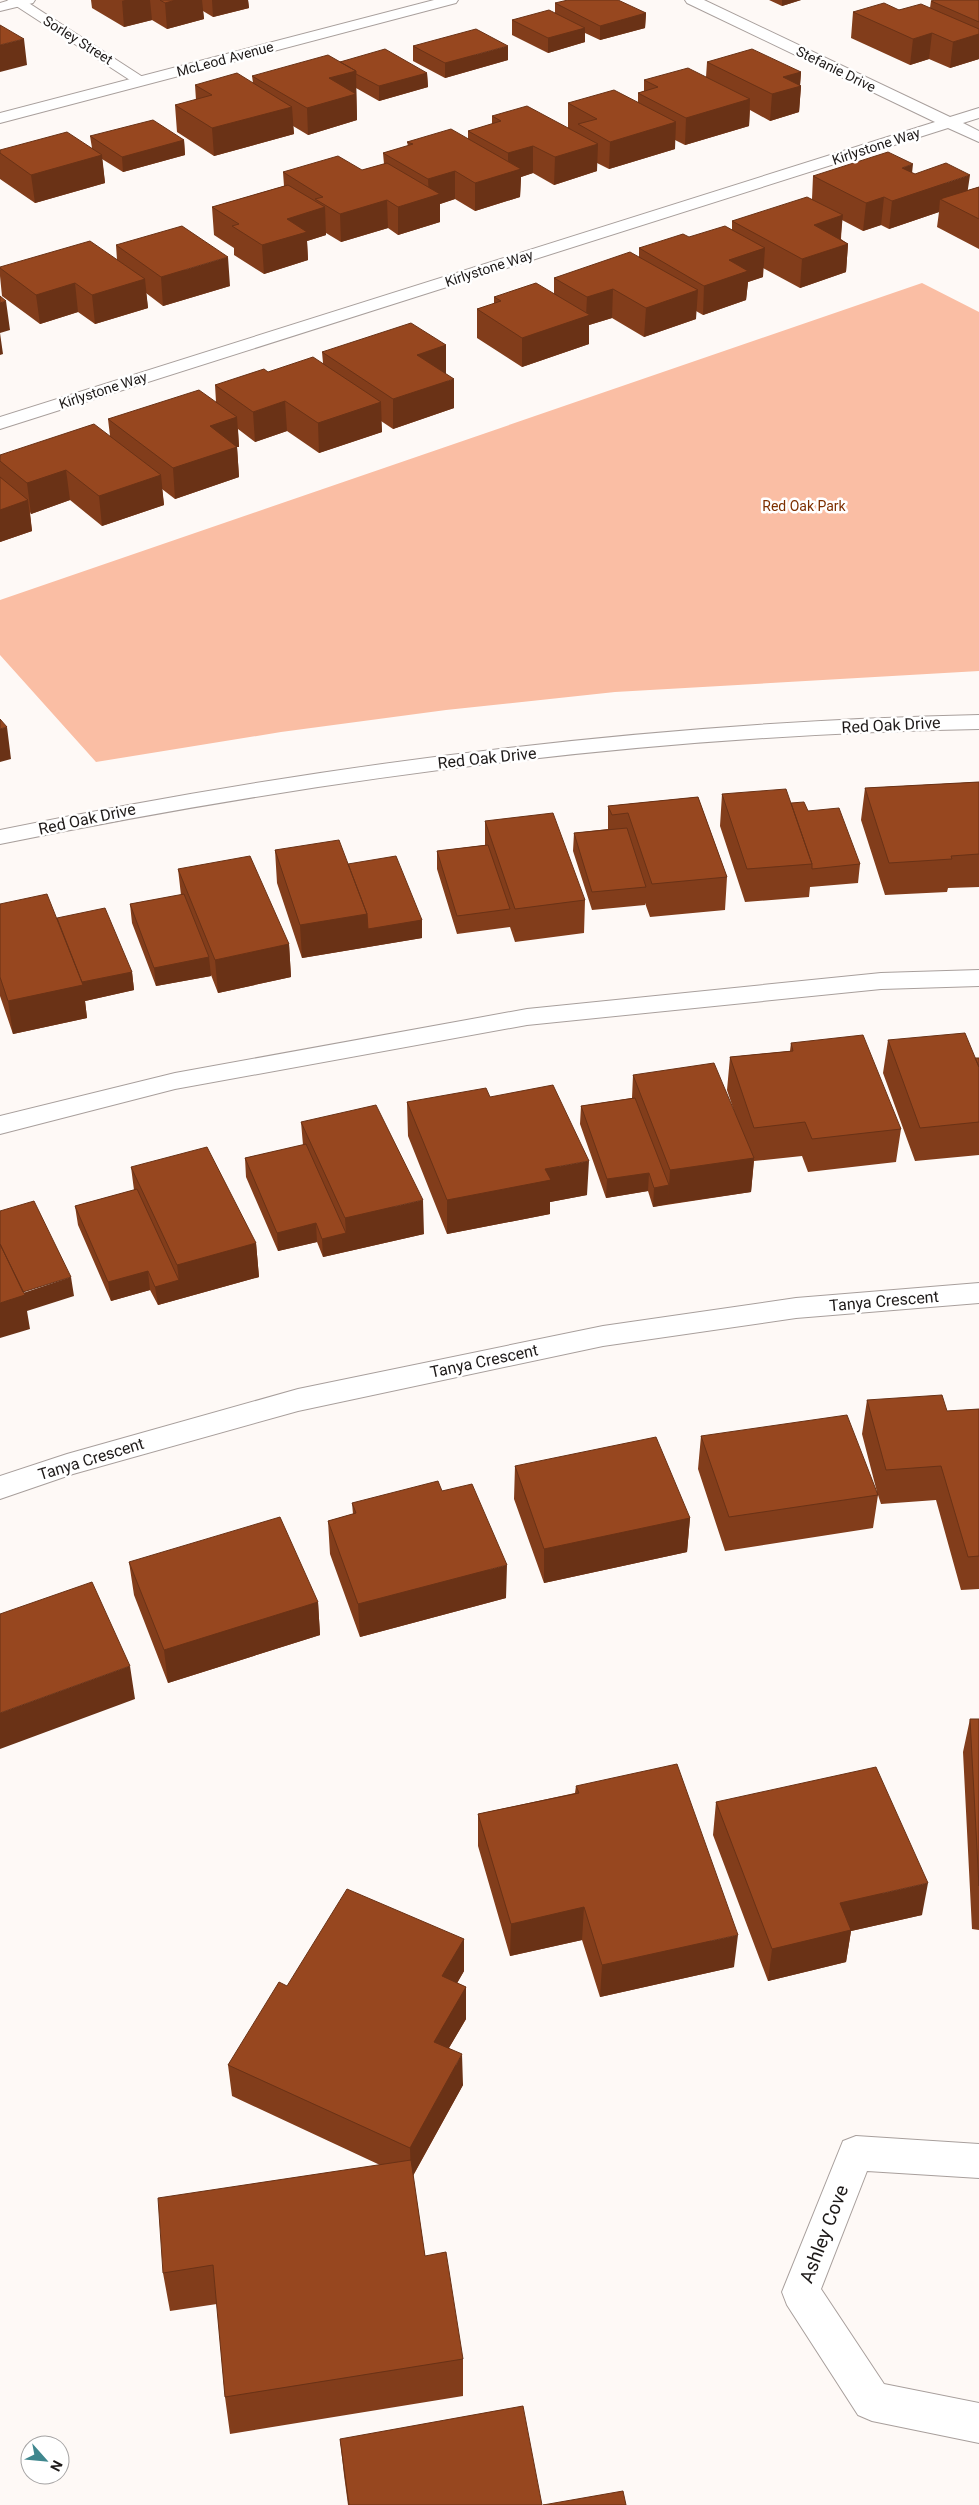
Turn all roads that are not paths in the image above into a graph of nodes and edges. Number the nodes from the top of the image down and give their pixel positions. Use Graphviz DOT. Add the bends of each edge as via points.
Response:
graph roads {
  1 [pos="451,0"];
  2 [pos="692,0"];
  3 [pos="20,1"];
  4 [pos="0,7"];
  5 [pos="141,81"];
  6 [pos="979,113"];
  7 [pos="0,118"];
  8 [pos="948,123"];
  9 [pos="979,137"];
  10 [pos="0,423"];
  11 [pos="979,722"];
  12 [pos="0,837"];
  13 [pos="979,978"];
  14 [pos="0,1125"];
  15 [pos="979,1293"];
  16 [pos="0,1488"];
  17 [pos="979,2161"];
  18 [pos="979,2423"];
  1 -- 5 [label="street, McLeod Avenue"];
  2 -- 8 [label="street, Stefanie Drive"];
  3 -- 4 [label="street"];
  3 -- 5 [label="street, Sorley Street"];
  5 -- 7 [label="street, McLeod Avenue"];
  6 -- 8 [label="street, Kirlystone Way"];
  8 -- 9 [label="street, Stefanie Drive"];
  8 -- 10 [label="street, Kirlystone Way"];
  11 -- 12 [label="street, Red Oak Drive" via="929,722 670,738 409,767 141,808"];
  13 -- 14 [label="street" via="881,981 527,1017 175,1081"];
  15 -- 16 [label="street, Tanya Crescent" via="796,1308 603,1336 298,1400"];
  17 -- 18 [label="street, Ashley Cove" via="856,2153 801,2292 872,2401"];
}
